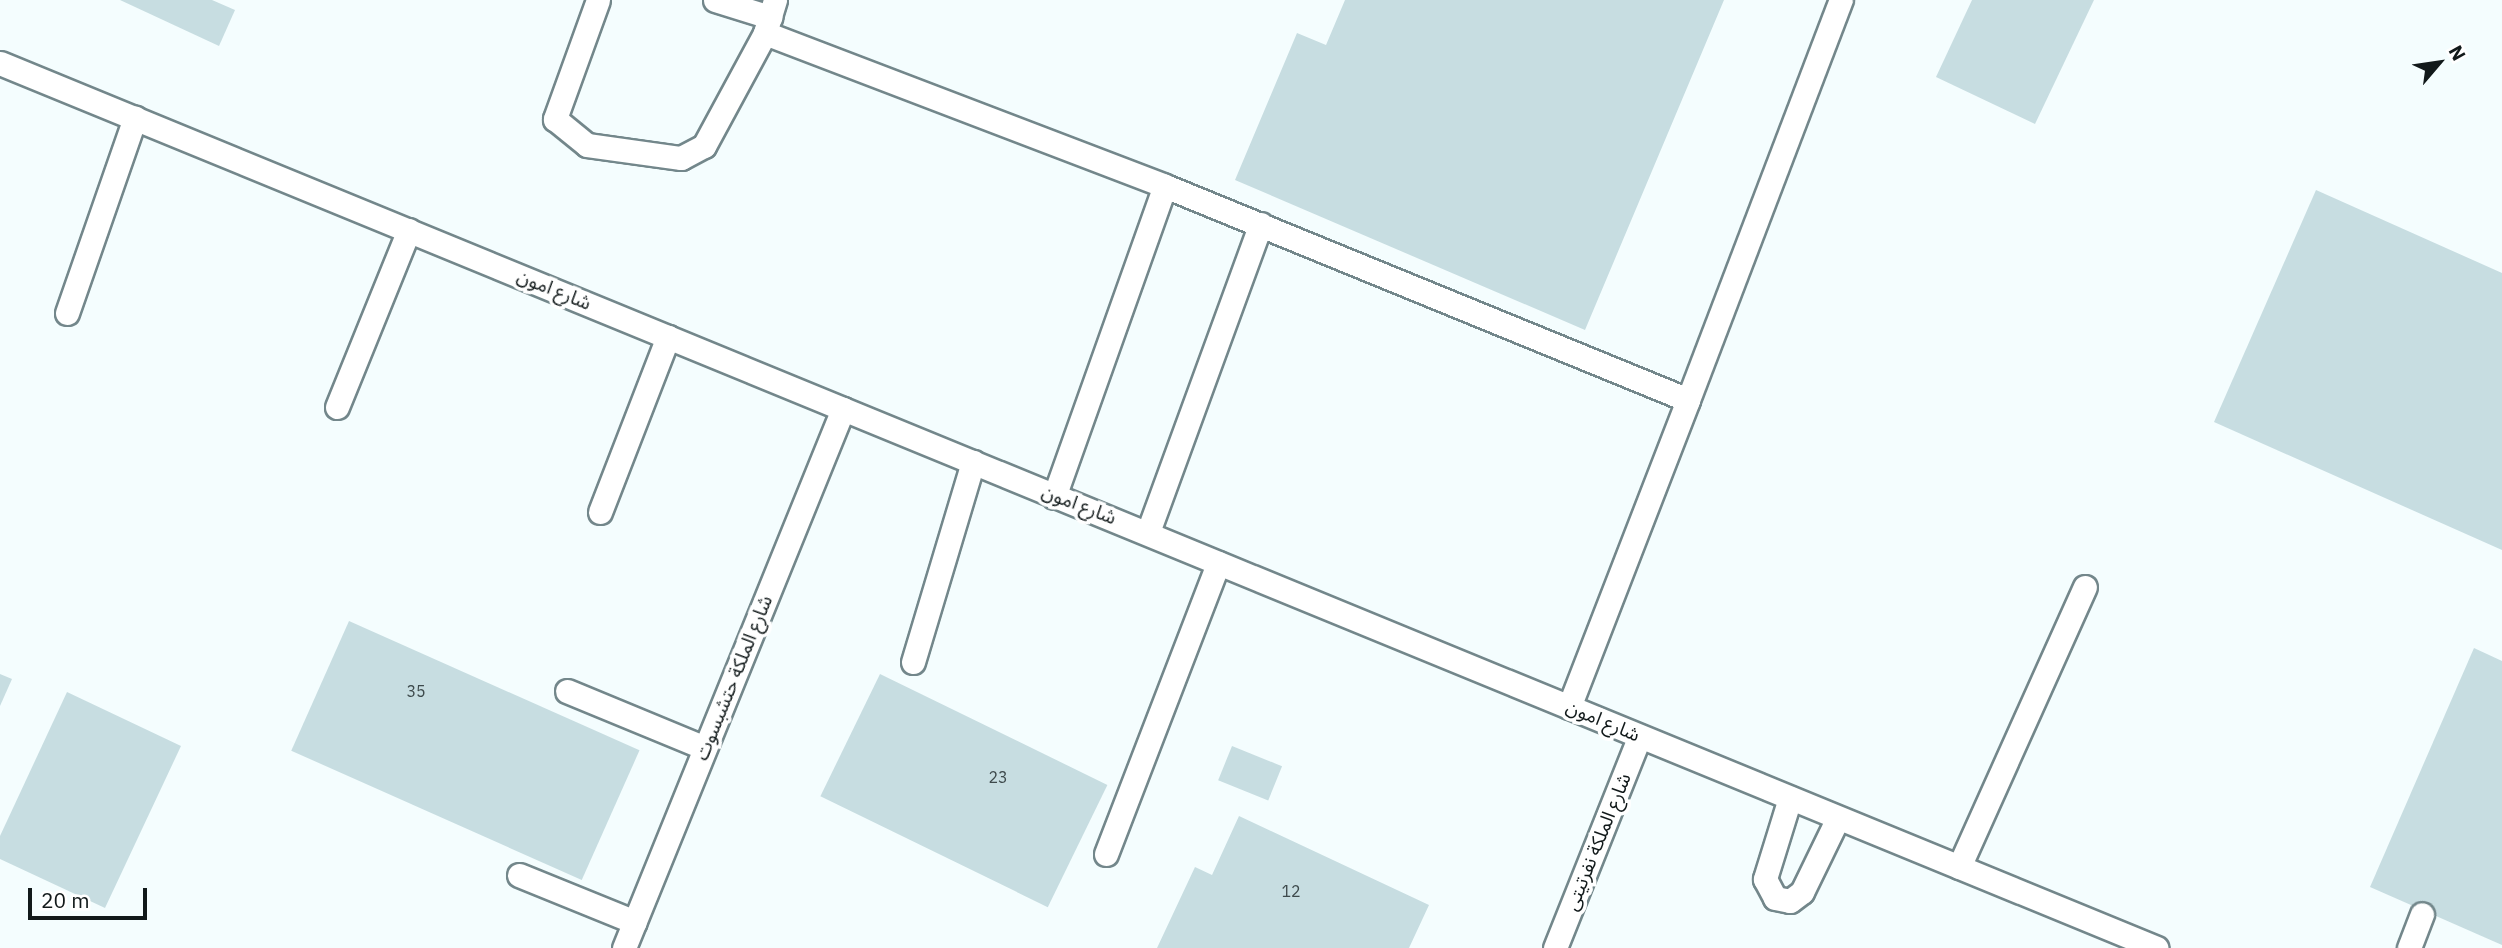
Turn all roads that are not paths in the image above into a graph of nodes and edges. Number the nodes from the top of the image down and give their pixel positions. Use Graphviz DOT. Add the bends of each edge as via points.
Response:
graph roads {
  1 [pos="598,0"];
  2 [pos="715,0"];
  3 [pos="1841,0"];
  4 [pos="770,17"];
  5 [pos="0,63"];
  6 [pos="135,118"];
  7 [pos="1165,186"];
  8 [pos="1261,224"];
  9 [pos="409,230"];
  10 [pos="67,313"];
  11 [pos="668,337"];
  12 [pos="1688,400"];
  13 [pos="337,407"];
  14 [pos="843,409"];
  15 [pos="974,462"];
  16 [pos="1054,497"];
  17 [pos="600,512"];
  18 [pos="1148,532"];
  19 [pos="1218,563"];
  20 [pos="2085,587"];
  21 [pos="912,662"];
  22 [pos="567,691"];
  23 [pos="1569,707"];
  24 [pos="1640,736"];
  25 [pos="705,748"];
  26 [pos="1790,798"];
  27 [pos="1838,818"];
  28 [pos="1107,854"];
  29 [pos="1959,867"];
  30 [pos="519,875"];
  31 [pos="2422,915"];
  32 [pos="635,922"];
  33 [pos="624,948"];
  34 [pos="1555,948"];
  35 [pos="2157,948"];
  36 [pos="2409,948"];
  1 -- 4 [label="lane" via="555,119 587,145 681,159 704,146"];
  2 -- 4 [label="lane"];
  3 -- 12 [label="lane"];
  4 -- 7 [label="lane"];
  5 -- 6 [label="lane, شارع امون"];
  6 -- 9 [label="lane, شارع امون"];
  6 -- 10 [label="lane"];
  7 -- 8 [label="lane"];
  7 -- 16 [label="lane"];
  8 -- 12 [label="lane"];
  8 -- 18 [label="lane"];
  9 -- 11 [label="lane, شارع امون"];
  9 -- 13 [label="lane"];
  11 -- 14 [label="lane, شارع امون"];
  11 -- 17 [label="lane"];
  12 -- 23 [label="lane"];
  14 -- 15 [label="lane, شارع امون"];
  14 -- 25 [label="lane, شارع الملكة حتشبسوت"];
  15 -- 16 [label="lane, شارع امون"];
  15 -- 21 [label="lane"];
  16 -- 18 [label="lane, شارع امون"];
  18 -- 19 [label="lane, شارع امون"];
  19 -- 23 [label="lane, شارع امون"];
  19 -- 28 [label="lane"];
  20 -- 29 [label="lane"];
  22 -- 25 [label="lane"];
  23 -- 24 [label="lane, شارع امون"];
  24 -- 26 [label="lane, شارع امون"];
  24 -- 34 [label="lane, شارع الملكة نفرتيتى"];
  25 -- 32 [label="lane, شارع الملكة حتشبسوت"];
  26 -- 27 [label="lane, شارع امون"];
  26 -- 27 [label="lane" via="1766,871 1765,885 1775,898 1790,901 1802,892"];
  27 -- 29 [label="lane, شارع امون"];
  29 -- 35 [label="lane, شارع امون"];
  30 -- 32 [label="lane"];
  31 -- 36 [label="lane"];
  32 -- 33 [label="lane, شارع الملكة حتشبسوت"];
}
